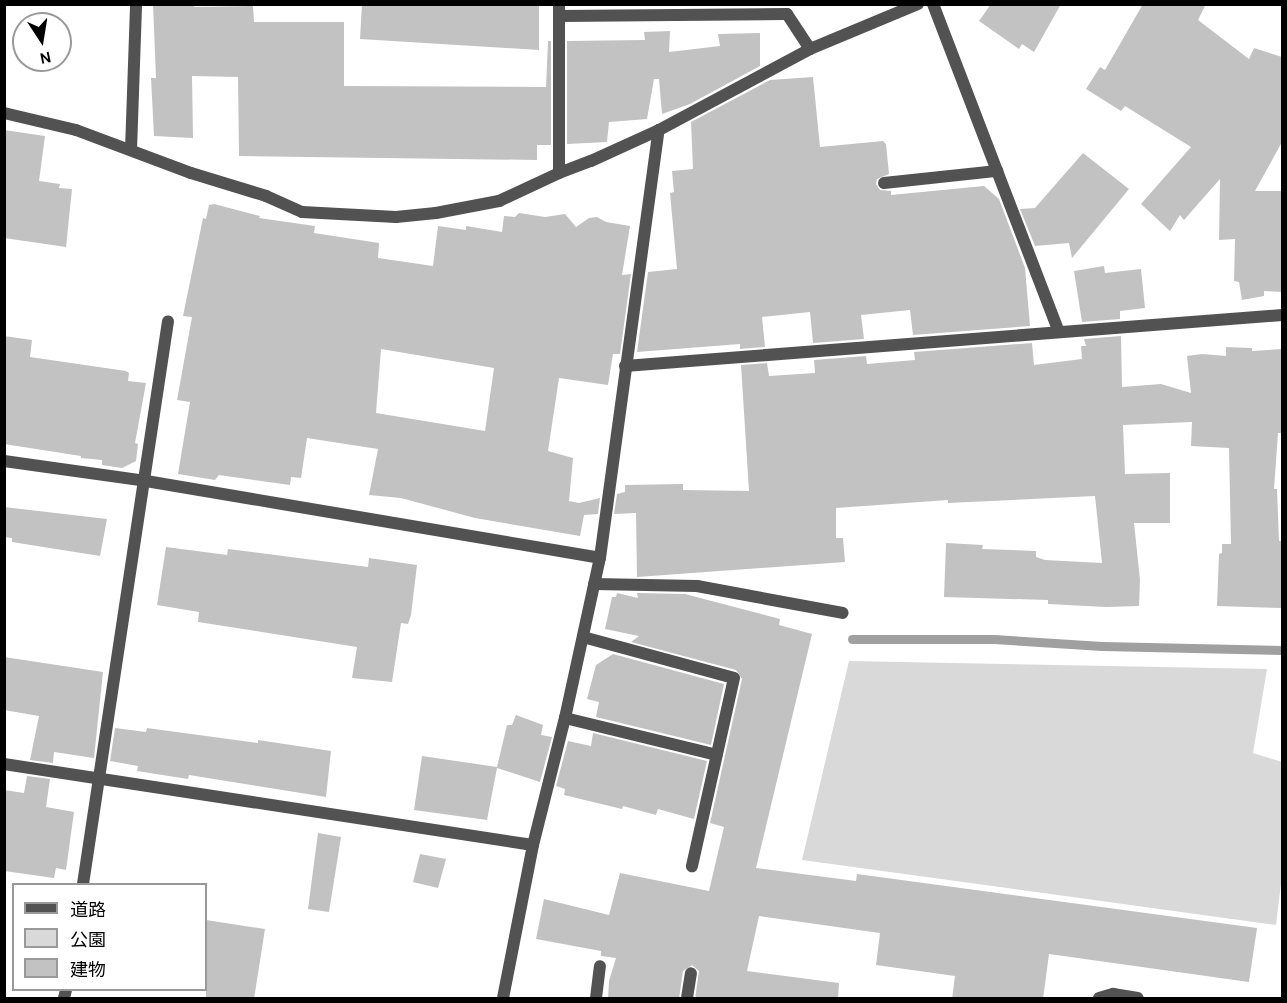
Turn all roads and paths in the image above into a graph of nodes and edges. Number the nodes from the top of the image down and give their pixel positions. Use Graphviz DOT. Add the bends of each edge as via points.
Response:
graph roads {
  1 [pos="136,4"];
  2 [pos="918,4"];
  3 [pos="933,4"];
  4 [pos="559,10"];
  5 [pos="810,50"];
  6 [pos="4,113"];
  7 [pos="659,130"];
  8 [pos="131,150"];
  9 [pos="997,171"];
  10 [pos="559,173"];
  11 [pos="884,183"];
  12 [pos="1282,315"];
  13 [pos="168,321"];
  14 [pos="1058,330"];
  15 [pos="625,366"];
  16 [pos="4,461"];
  17 [pos="146,481"];
  18 [pos="600,558"];
  19 [pos="594,584"];
  20 [pos="843,612"];
  21 [pos="583,636"];
  22 [pos="565,718"];
  23 [pos="717,755"];
  24 [pos="4,764"];
  25 [pos="101,778"];
  26 [pos="533,845"];
  27 [pos="692,866"];
  28 [pos="83,883"];
  29 [pos="600,966"];
  30 [pos="691,973"];
  31 [pos="503,999"];
  32 [pos="596,999"];
  33 [pos="687,999"];
  34 [pos="1099,999"];
  35 [pos="1138,999"];
  1 -- 8 [label="street"];
  2 -- 5 [label="street"];
  3 -- 9 [label="street"];
  4 -- 5 [label="street" via="788,14"];
  4 -- 10 [label="street"];
  5 -- 7 [label="street"];
  6 -- 8 [label="street" via="76,130"];
  7 -- 10 [label="street"];
  7 -- 15 [label="street"];
  8 -- 10 [label="street" via="302,212 396,218 499,201"];
  9 -- 11 [label="street"];
  9 -- 14 [label="street"];
  12 -- 14 [label="street"];
  13 -- 17 [label="street"];
  14 -- 15 [label="street"];
  15 -- 18 [label="street"];
  16 -- 17 [label="street"];
  17 -- 18 [label="street"];
  17 -- 25 [label="street"];
  18 -- 19 [label="street"];
  19 -- 20 [label="street" via="672,583"];
  19 -- 21 [label="street"];
  21 -- 22 [label="street"];
  21 -- 23 [label="street" via="734,678"];
  22 -- 23 [label="street"];
  22 -- 26 [label="street"];
  23 -- 27 [label="street"];
  24 -- 25 [label="street"];
  25 -- 26 [label="street"];
  25 -- 28 [label="street"];
  26 -- 31 [label="street"];
  29 -- 32 [label="street"];
  30 -- 33 [label="street"];
  34 -- 35 [label="street" via="1113,994"];
}
